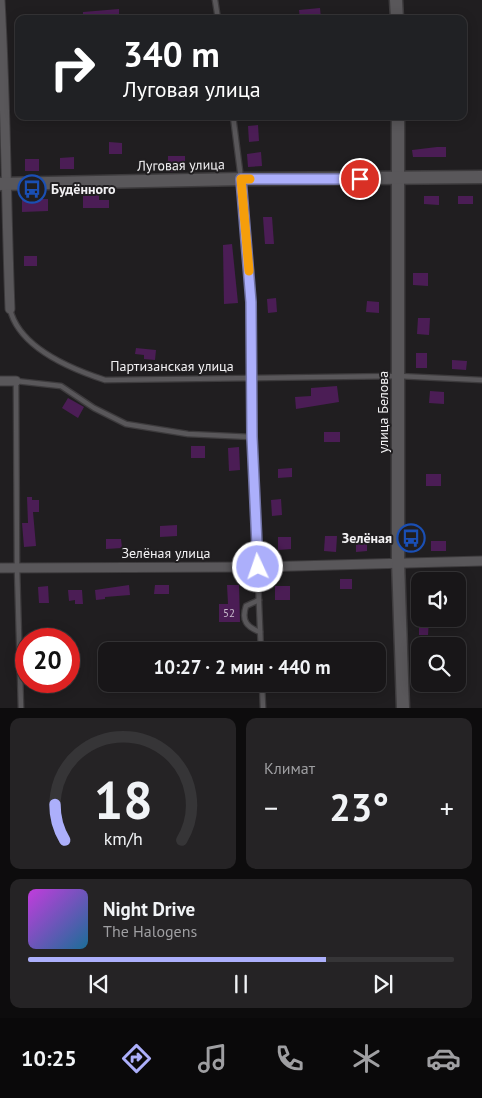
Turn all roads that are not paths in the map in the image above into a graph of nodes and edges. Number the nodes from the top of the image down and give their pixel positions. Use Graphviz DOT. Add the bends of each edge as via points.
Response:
graph roads {
  1 [pos="0,0"];
  2 [pos="215,0"];
  3 [pos="396,0"];
  4 [pos="217,15"];
  5 [pos="397,15"];
  6 [pos="233,120"];
  7 [pos="398,120"];
  8 [pos="482,177"];
  9 [pos="241,179"];
  10 [pos="399,179"];
  11 [pos="2,184"];
  12 [pos="10,310"];
  13 [pos="398,376"];
  14 [pos="252,379"];
  15 [pos="482,380"];
  16 [pos="0,381"];
  17 [pos="16,381"];
  18 [pos="252,437"];
  19 [pos="482,561"];
  20 [pos="398,562"];
  21 [pos="258,567"];
  22 [pos="0,568"];
  23 [pos="17,568"];
  24 [pos="259,600"];
  25 [pos="260,632"];
  26 [pos="261,642"];
  27 [pos="262,692"];
  28 [pos="21,708"];
  29 [pos="263,708"];
  30 [pos="403,708"];
  1 -- 11 [label="street" via="4,84"];
  2 -- 4 [label="lane"];
  3 -- 5 [label="street"];
  6 -- 9 [label="lane"];
  7 -- 10 [label="street, улица Белова"];
  8 -- 10 [label="street, Луговая улица"];
  9 -- 10 [label="street, Луговая улица"];
  9 -- 11 [label="street, Луговая улица"];
  9 -- 14 [label="lane" via="251,302"];
  10 -- 13 [label="street, улица Белова"];
  11 -- 12 [label="street"];
  12 -- 14 [label="lane, Партизанская улица" via="15,324 43,352 62,364 105,380"];
  13 -- 14 [label="lane, Партизанская улица"];
  13 -- 15 [label="lane, Партизанская улица"];
  13 -- 20 [label="street, улица Белова"];
  14 -- 18 [label="lane"];
  16 -- 17 [label="street"];
  17 -- 18 [label="lane" via="56,384 126,424 188,434"];
  17 -- 23 [label="lane"];
  18 -- 21 [label="lane"];
  19 -- 20 [label="street, Зелёная улица"];
  20 -- 21 [label="street, Зелёная улица"];
  20 -- 30 [label="street, улица Белова"];
  21 -- 23 [label="street, Зелёная улица"];
  21 -- 24 [label="lane"];
  22 -- 23 [label="street, Зелёная улица"];
  23 -- 28 [label="lane"];
  24 -- 25 [label="lane"];
  24 -- 25 [label="lane" via="246,606 245,620 249,628"];
  25 -- 26 [label="lane"];
  27 -- 29 [label="lane"];
}
